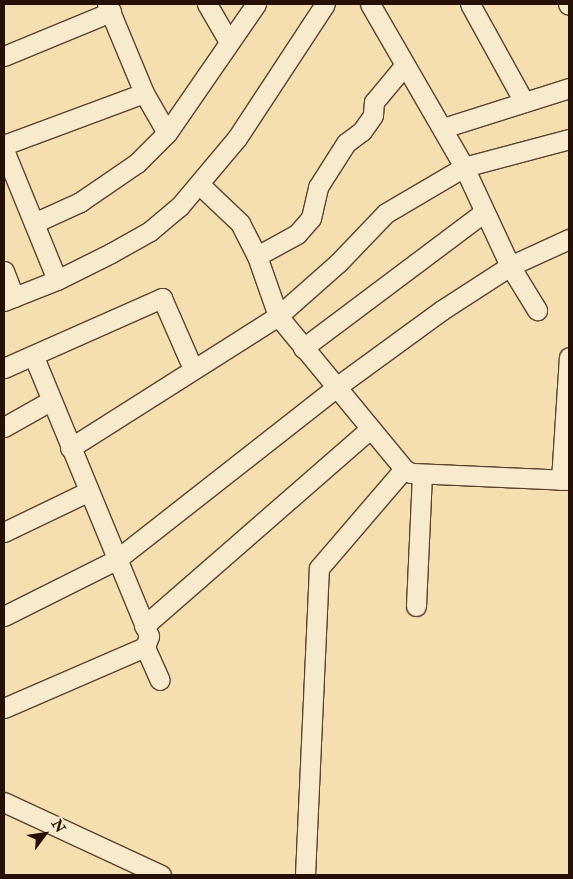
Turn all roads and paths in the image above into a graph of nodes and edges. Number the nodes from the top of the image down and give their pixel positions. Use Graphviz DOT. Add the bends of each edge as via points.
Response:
graph roads {
  1 [pos="206,4"];
  2 [pos="256,4"];
  3 [pos="326,4"];
  4 [pos="370,4"];
  5 [pos="470,4"];
  6 [pos="109,8"];
  7 [pos="229,42"];
  8 [pos="4,56"];
  9 [pos="404,66"];
  10 [pos="569,88"];
  11 [pos="144,93"];
  12 [pos="524,102"];
  13 [pos="443,128"];
  14 [pos="167,133"];
  15 [pos="569,139"];
  16 [pos="4,145"];
  17 [pos="4,150"];
  18 [pos="464,167"];
  19 [pos="200,185"];
  20 [pos="484,212"];
  21 [pos="34,222"];
  22 [pos="569,239"];
  23 [pos="257,256"];
  24 [pos="510,266"];
  25 [pos="4,271"];
  26 [pos="57,280"];
  27 [pos="9,299"];
  28 [pos="537,310"];
  29 [pos="278,316"];
  30 [pos="303,348"];
  31 [pos="34,357"];
  32 [pos="569,357"];
  33 [pos="4,368"];
  34 [pos="192,368"];
  35 [pos="335,388"];
  36 [pos="50,401"];
  37 [pos="4,427"];
  38 [pos="370,429"];
  39 [pos="70,448"];
  40 [pos="413,471"];
  41 [pos="565,480"];
  42 [pos="87,492"];
  43 [pos="4,532"];
  44 [pos="116,560"];
  45 [pos="416,606"];
  46 [pos="4,616"];
  47 [pos="144,626"];
  48 [pos="145,647"];
  49 [pos="160,680"];
  50 [pos="4,708"];
  51 [pos="4,802"];
  52 [pos="124,867"];
  53 [pos="160,875"];
  54 [pos="305,875"];
  1 -- 7 [label="street"];
  2 -- 7 [label="street"];
  3 -- 19 [label="street" via="237,138"];
  4 -- 9 [label="street"];
  5 -- 12 [label="street"];
  6 -- 8 [label="street"];
  6 -- 11 [label="street"];
  7 -- 14 [label="street"];
  9 -- 13 [label="street"];
  9 -- 23 [label="street" via="374,102 373,115 368,123 346,143 318,187 310,218 297,234"];
  10 -- 12 [label="street"];
  11 -- 14 [label="street"];
  11 -- 16 [label="street"];
  12 -- 13 [label="street"];
  13 -- 18 [label="street"];
  14 -- 21 [label="street" via="112,182 80,202"];
  15 -- 18 [label="street"];
  17 -- 21 [label="street"];
  18 -- 20 [label="street"];
  18 -- 29 [label="street" via="386,213"];
  19 -- 23 [label="street" via="240,223"];
  19 -- 26 [label="street" via="150,231"];
  20 -- 24 [label="street"];
  20 -- 30 [label="street"];
  21 -- 26 [label="street"];
  22 -- 24 [label="street"];
  23 -- 29 [label="street"];
  24 -- 28 [label="street"];
  24 -- 35 [label="street" via="442,310"];
  25 -- 27 [label="street"];
  26 -- 27 [label="street"];
  29 -- 30 [label="street"];
  29 -- 34 [label="street"];
  30 -- 35 [label="street"];
  31 -- 33 [label="street"];
  31 -- 34 [label="street" via="162,298"];
  31 -- 36 [label="street"];
  32 -- 41 [label="street"];
  34 -- 39 [label="street"];
  35 -- 38 [label="street"];
  35 -- 44 [label="street"];
  36 -- 37 [label="street"];
  36 -- 39 [label="street"];
  38 -- 40 [label="street"];
  38 -- 47 [label="street"];
  39 -- 42 [label="street"];
  40 -- 41 [label="street"];
  40 -- 45 [label="street"];
  40 -- 54 [label="street" via="319,568"];
  42 -- 43 [label="street"];
  42 -- 44 [label="street"];
  44 -- 46 [label="street"];
  44 -- 47 [label="street"];
  47 -- 48 [label="street" via="148,636"];
  48 -- 49 [label="street"];
  48 -- 50 [label="street"];
  51 -- 52 [label="street"];
  52 -- 53 [label="street"];
}
